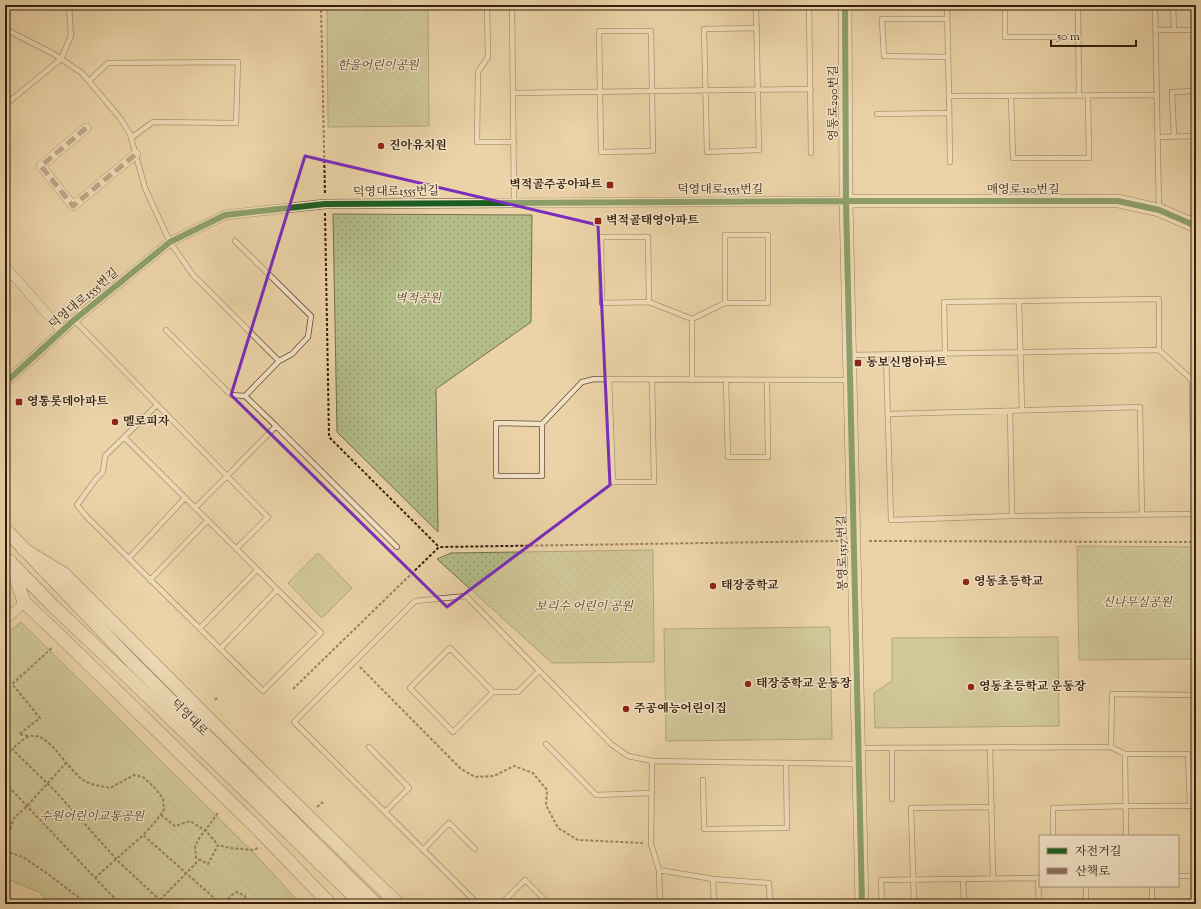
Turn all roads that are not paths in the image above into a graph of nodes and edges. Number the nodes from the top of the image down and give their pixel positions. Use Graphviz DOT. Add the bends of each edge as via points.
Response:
graph roads {
  1 [pos="69,5"];
  2 [pos="487,5"];
  3 [pos="512,5"];
  4 [pos="756,5"];
  5 [pos="809,5"];
  6 [pos="845,5"];
  7 [pos="947,5"];
  8 [pos="1004,5"];
  9 [pos="1078,5"];
  10 [pos="1155,5"];
  11 [pos="1173,5"];
  12 [pos="947,19"];
  13 [pos="757,28"];
  14 [pos="5,29"];
  15 [pos="1156,30"];
  16 [pos="1174,30"];
  17 [pos="1196,30"];
  18 [pos="1078,37"];
  19 [pos="948,57"];
  20 [pos="61,59"];
  21 [pos="89,81"];
  22 [pos="811,89"];
  23 [pos="758,90"];
  24 [pos="705,91"];
  25 [pos="1196,91"];
  26 [pos="600,92"];
  27 [pos="651,92"];
  28 [pos="513,93"];
  29 [pos="949,96"];
  30 [pos="1011,96"];
  31 [pos="1079,96"];
  32 [pos="1088,96"];
  33 [pos="1157,96"];
  34 [pos="5,106"];
  35 [pos="949,113"];
  36 [pos="877,114"];
  37 [pos="86,128"];
  38 [pos="1174,136"];
  39 [pos="1196,136"];
  40 [pos="1157,137"];
  41 [pos="131,138"];
  42 [pos="514,142"];
  43 [pos="811,153"];
  44 [pos="136,154"];
  45 [pos="950,162"];
  46 [pos="846,201"];
  47 [pos="514,202"];
  48 [pos="1159,210"];
  49 [pos="1196,226"];
  50 [pos="235,240"];
  51 [pos="170,242"];
  52 [pos="5,266"];
  53 [pos="1019,301"];
  54 [pos="649,302"];
  55 [pos="725,303"];
  56 [pos="692,319"];
  57 [pos="74,320"];
  58 [pos="166,330"];
  59 [pos="62,331"];
  60 [pos="1160,350"];
  61 [pos="1020,352"];
  62 [pos="945,354"];
  63 [pos="849,355"];
  64 [pos="886,355"];
  65 [pos="279,361"];
  66 [pos="1194,378"];
  67 [pos="610,379"];
  68 [pos="652,380"];
  69 [pos="692,380"];
  70 [pos="726,380"];
  71 [pos="767,380"];
  72 [pos="850,380"];
  73 [pos="5,382"];
  74 [pos="245,396"];
  75 [pos="157,405"];
  76 [pos="1022,410"];
  77 [pos="1010,411"];
  78 [pos="888,414"];
  79 [pos="542,424"];
  80 [pos="276,426"];
  81 [pos="124,437"];
  82 [pos="227,476"];
  83 [pos="185,498"];
  84 [pos="195,508"];
  85 [pos="1142,515"];
  86 [pos="1012,516"];
  87 [pos="207,521"];
  88 [pos="5,529"];
  89 [pos="397,547"];
  90 [pos="23,549"];
  91 [pos="236,549"];
  92 [pos="129,558"];
  93 [pos="8,559"];
  94 [pos="257,570"];
  95 [pos="150,580"];
  96 [pos="277,590"];
  97 [pos="24,602"];
  98 [pos="5,621"];
  99 [pos="200,628"];
  100 [pos="220,649"];
  101 [pos="539,671"];
  102 [pos="493,692"];
  103 [pos="1196,695"];
  104 [pos="546,744"];
  105 [pos="369,747"];
  106 [pos="1111,747"];
  107 [pos="858,748"];
  108 [pos="892,748"];
  109 [pos="990,748"];
  110 [pos="1125,754"];
  111 [pos="652,761"];
  112 [pos="786,763"];
  113 [pos="858,764"];
  114 [pos="703,780"];
  115 [pos="651,793"];
  116 [pos="892,799"];
  117 [pos="1126,806"];
  118 [pos="992,807"];
  119 [pos="385,812"];
  120 [pos="1053,835"];
  121 [pos="1126,835"];
  122 [pos="475,849"];
  123 [pos="423,850"];
  124 [pos="659,870"];
  125 [pos="1179,876"];
  126 [pos="1196,876"];
  127 [pos="993,878"];
  128 [pos="1039,878"];
  129 [pos="713,879"];
  130 [pos="914,879"];
  131 [pos="963,879"];
  132 [pos="1086,887"];
  133 [pos="1152,887"];
  134 [pos="330,904"];
  135 [pos="362,904"];
  136 [pos="376,904"];
  137 [pos="398,904"];
  138 [pos="478,904"];
  139 [pos="501,904"];
  140 [pos="549,904"];
  141 [pos="660,904"];
  142 [pos="714,904"];
  143 [pos="770,904"];
  144 [pos="862,904"];
  145 [pos="882,904"];
  146 [pos="914,904"];
  147 [pos="964,904"];
  148 [pos="1039,904"];
  149 [pos="1086,904"];
  150 [pos="1152,904"];
  1 -- 20 [label="lane" via="71,36"];
  2 -- 42 [label="lane" via="488,57 478,72 477,142"];
  3 -- 28 [label="lane"];
  4 -- 13 [label="lane"];
  5 -- 22 [label="lane"];
  6 -- 46 [label="main road, 영통로290번길"];
  7 -- 12 [label="lane"];
  8 -- 18 [label="lane" via="1005,37"];
  9 -- 18 [label="lane"];
  10 -- 15 [label="lane"];
  11 -- 16 [label="lane"];
  12 -- 19 [label="lane"];
  12 -- 19 [label="lane" via="882,19 884,56"];
  13 -- 23 [label="lane"];
  13 -- 24 [label="lane" via="704,29"];
  14 -- 20 [label="lane"];
  15 -- 16 [label="lane"];
  15 -- 33 [label="lane"];
  16 -- 17 [label="lane"];
  18 -- 31 [label="lane"];
  19 -- 29 [label="lane"];
  20 -- 21 [label="lane"];
  20 -- 34 [label="lane"];
  21 -- 41 [label="lane" via="120,118"];
  21 -- 41 [label="lane" via="108,63 238,62 236,123 154,122"];
  22 -- 23 [label="lane"];
  22 -- 43 [label="lane"];
  23 -- 24 [label="lane"];
  23 -- 24 [label="lane" via="759,150 707,152"];
  24 -- 27 [label="lane"];
  25 -- 38 [label="lane" via="1172,92"];
  26 -- 27 [label="lane"];
  26 -- 27 [label="lane" via="601,152 653,151"];
  26 -- 27 [label="lane" via="599,32 636,31 651,31"];
  26 -- 28 [label="lane"];
  28 -- 42 [label="lane"];
  29 -- 30 [label="lane"];
  29 -- 35 [label="lane"];
  30 -- 31 [label="lane"];
  30 -- 32 [label="lane" via="1013,158 1089,158"];
  31 -- 32 [label="lane"];
  32 -- 33 [label="lane"];
  33 -- 40 [label="lane"];
  35 -- 36 [label="lane"];
  35 -- 45 [label="lane"];
  37 -- 44 [label="street" via="41,166 73,206"];
  38 -- 39 [label="lane"];
  38 -- 40 [label="lane"];
  40 -- 48 [label="lane"];
  41 -- 44 [label="lane"];
  42 -- 47 [label="lane"];
  44 -- 51 [label="lane" via="145,188"];
  46 -- 47 [label="street, 덕영대로1555번길"];
  46 -- 48 [label="main road, 매영로310번길" via="1118,200"];
  46 -- 63 [label="main road, 봉영로1517번길"];
  47 -- 51 [label="street, 덕영대로1555번길" via="325,204 225,215"];
  48 -- 49 [label="main road, 매영로310번길"];
  50 -- 65 [label="lane" via="311,316 308,337 292,354"];
  51 -- 57 [label="street, 덕영대로1555번길"];
  51 -- 65 [label="lane" via="193,274"];
  52 -- 59 [label="street"];
  53 -- 60 [label="lane" via="1159,299"];
  53 -- 61 [label="lane"];
  53 -- 62 [label="lane" via="944,302"];
  54 -- 54 [label="lane" via="648,237 601,237 602,303"];
  54 -- 56 [label="lane"];
  55 -- 55 [label="lane" via="725,235 768,235 768,303"];
  55 -- 56 [label="lane"];
  56 -- 69 [label="lane"];
  57 -- 59 [label="street, 덕영대로1555번길"];
  57 -- 75 [label="lane"];
  58 -- 74 [label="lane" via="231,395"];
  59 -- 73 [label="street, 덕영대로1555번길"];
  60 -- 61 [label="lane"];
  60 -- 66 [label="lane"];
  61 -- 62 [label="lane"];
  61 -- 76 [label="lane"];
  62 -- 64 [label="lane"];
  63 -- 64 [label="lane"];
  63 -- 72 [label="main road, 봉영로1517번길"];
  64 -- 78 [label="lane"];
  65 -- 74 [label="lane"];
  66 -- 85 [label="lane" via="1194,514"];
  67 -- 68 [label="lane"];
  67 -- 68 [label="lane" via="613,482 654,482"];
  67 -- 79 [label="lane" via="582,382"];
  68 -- 69 [label="lane"];
  69 -- 70 [label="lane"];
  70 -- 71 [label="lane"];
  70 -- 71 [label="lane" via="728,456 768,457"];
  71 -- 72 [label="lane"];
  72 -- 107 [label="main road, 봉영로1517번길"];
  74 -- 80 [label="lane"];
  75 -- 81 [label="lane"];
  75 -- 82 [label="lane"];
  76 -- 77 [label="lane"];
  76 -- 85 [label="lane" via="1140,407"];
  77 -- 78 [label="lane"];
  77 -- 86 [label="lane"];
  78 -- 86 [label="lane" via="891,520"];
  79 -- 79 [label="lane" via="496,424 496,476 542,476"];
  80 -- 82 [label="lane"];
  80 -- 89 [label="lane"];
  81 -- 83 [label="lane"];
  81 -- 92 [label="lane" via="105,456 103,472 77,505"];
  82 -- 84 [label="lane"];
  82 -- 91 [label="lane" via="268,517"];
  83 -- 84 [label="lane"];
  83 -- 92 [label="lane"];
  84 -- 87 [label="lane"];
  85 -- 86 [label="lane"];
  87 -- 91 [label="lane"];
  87 -- 95 [label="lane"];
  88 -- 90 [label="main road, 덕영대로"];
  90 -- 136 [label="main road, 덕영대로, bridge" via="134,664"];
  90 -- 137 [label="main road" via="64,574"];
  91 -- 94 [label="lane"];
  92 -- 95 [label="lane"];
  93 -- 97 [label="main road"];
  93 -- 135 [label="main road, 덕영대로, bridge" via="53,606"];
  94 -- 96 [label="lane"];
  94 -- 99 [label="lane"];
  95 -- 99 [label="lane"];
  96 -- 100 [label="lane"];
  96 -- 100 [label="lane" via="321,633 263,691"];
  97 -- 98 [label="street"];
  97 -- 134 [label="main road" via="256,828"];
  99 -- 100 [label="lane"];
  101 -- 102 [label="lane" via="518,692"];
  101 -- 111 [label="lane" via="611,744 628,756"];
  101 -- 119 [label="lane" via="466,596 415,600 294,722"];
  102 -- 102 [label="lane" via="450,648 410,688 453,732"];
  103 -- 106 [label="lane" via="1112,694"];
  104 -- 115 [label="lane" via="596,795"];
  105 -- 119 [label="lane" via="409,788"];
  106 -- 109 [label="lane"];
  106 -- 110 [label="lane"];
  107 -- 108 [label="lane"];
  107 -- 113 [label="main road, 봉영로1517번길"];
  108 -- 109 [label="lane"];
  108 -- 116 [label="lane"];
  109 -- 118 [label="lane"];
  110 -- 117 [label="lane"];
  110 -- 117 [label="lane" via="1188,754 1190,806"];
  111 -- 112 [label="lane"];
  111 -- 115 [label="lane"];
  112 -- 113 [label="lane"];
  112 -- 114 [label="lane" via="787,828 704,829"];
  113 -- 144 [label="main road, 봉영로1517번길"];
  115 -- 124 [label="lane" via="651,844"];
  117 -- 120 [label="lane" via="1053,808"];
  117 -- 121 [label="lane"];
  118 -- 127 [label="lane"];
  118 -- 130 [label="lane" via="911,808"];
  119 -- 123 [label="lane"];
  122 -- 123 [label="lane" via="449,823"];
  123 -- 138 [label="lane"];
  124 -- 129 [label="lane"];
  124 -- 141 [label="lane"];
  125 -- 126 [label="lane"];
  127 -- 128 [label="lane"];
  127 -- 131 [label="lane"];
  128 -- 148 [label="lane"];
  129 -- 142 [label="lane"];
  129 -- 143 [label="lane" via="769,883"];
  130 -- 131 [label="lane"];
  130 -- 145 [label="lane" via="881,880"];
  130 -- 146 [label="lane"];
  131 -- 147 [label="lane"];
  132 -- 149 [label="lane"];
  133 -- 150 [label="lane"];
  139 -- 140 [label="lane" via="525,880"];
}
